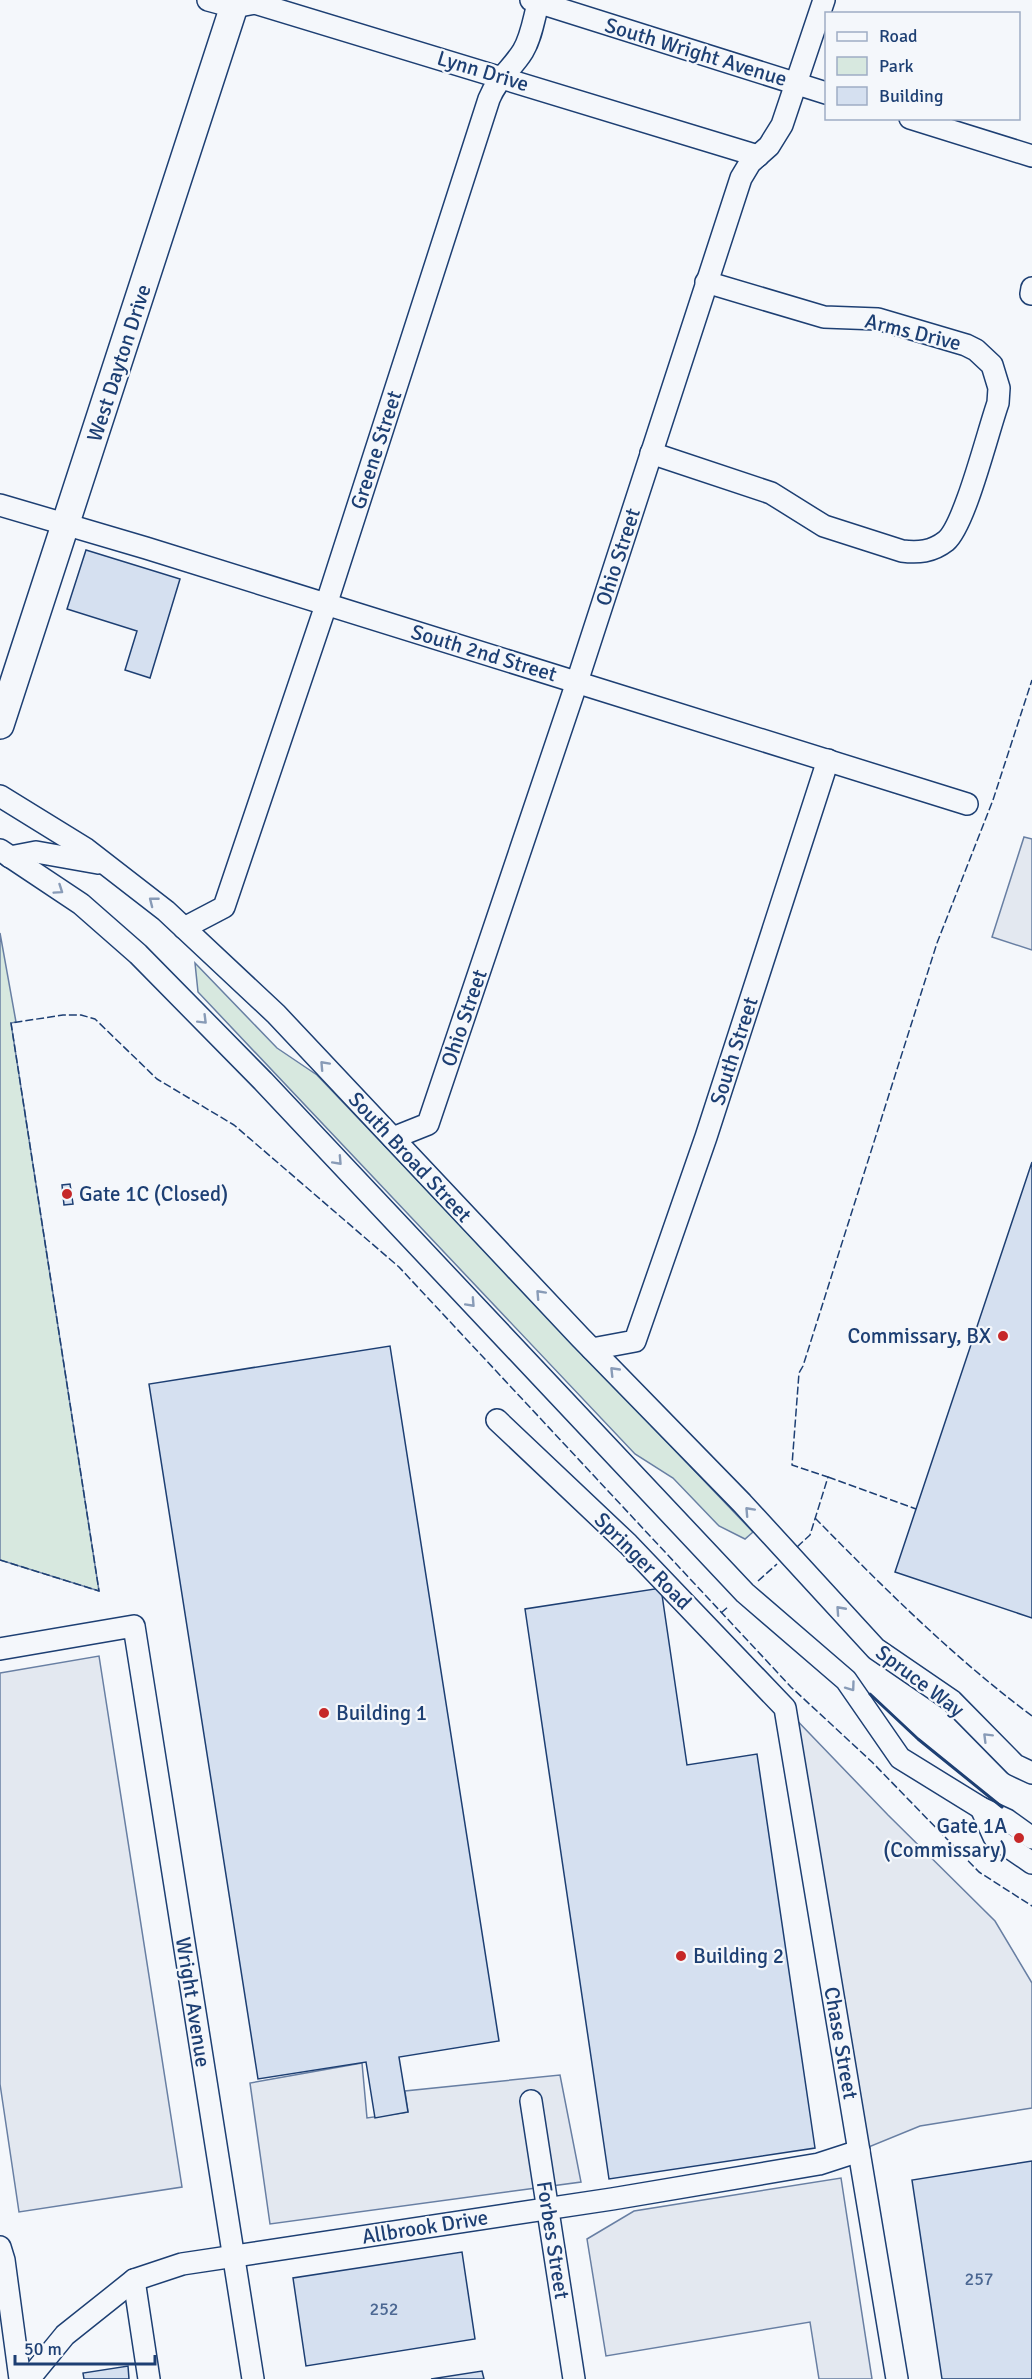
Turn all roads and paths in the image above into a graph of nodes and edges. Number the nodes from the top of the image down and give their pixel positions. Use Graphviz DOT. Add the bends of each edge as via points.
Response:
graph roads {
  1 [pos="208,0"];
  2 [pos="824,0"];
  3 [pos="536,1"];
  4 [pos="235,4"];
  5 [pos="501,76"];
  6 [pos="796,83"];
  7 [pos="825,93"];
  8 [pos="916,120"];
  9 [pos="758,156"];
  10 [pos="1032,156"];
  11 [pos="706,282"];
  12 [pos="651,453"];
  13 [pos="0,505"];
  14 [pos="67,525"];
  15 [pos="326,605"];
  16 [pos="577,682"];
  17 [pos="0,725"];
  18 [pos="828,760"];
  19 [pos="0,796"];
  20 [pos="968,804"];
  21 [pos="5,854"];
  22 [pos="106,865"];
  23 [pos="184,928"];
  24 [pos="393,1138"];
  25 [pos="592,1349"];
  26 [pos="498,1420"];
  27 [pos="789,1554"];
  28 [pos="0,1649"];
  29 [pos="785,1708"];
  30 [pos="1032,1773"];
  31 [pos="981,1808"];
  32 [pos="1032,1838"];
  33 [pos="1032,1852"];
  34 [pos="1032,1863"];
  35 [pos="531,2102"];
  36 [pos="859,2151"];
  37 [pos="548,2208"];
  38 [pos="1,2255"];
  39 [pos="232,2256"];
  40 [pos="134,2280"];
  41 [pos="20,2379"];
  42 [pos="28,2379"];
  43 [pos="148,2379"];
  44 [pos="253,2379"];
  45 [pos="574,2379"];
  46 [pos="897,2379"];
  1 -- 4 [label="street, Lynn Drive"];
  2 -- 6 [label="street, Ohio Street"];
  3 -- 5 [label="street, Greene Street" via="523,51"];
  3 -- 6 [label="street, South Wright Avenue"];
  4 -- 5 [label="street, Lynn Drive" via="255,3"];
  4 -- 14 [label="main road, West Dayton Drive"];
  5 -- 9 [label="street, Lynn Drive"];
  5 -- 15 [label="street, Greene Street" via="489,99"];
  6 -- 7 [label="street, South Wright Avenue"];
  6 -- 9 [label="street, Ohio Street" via="777,135"];
  8 -- 10 [label="street"];
  9 -- 11 [label="street, Ohio Street" via="741,178"];
  11 -- 12 [label="street, Ohio Street"];
  11 -- 12 [label="street, Arms Drive" via="824,317 878,319 976,350 992,365 999,388 998,403 961,520 937,547 914,553 902,551 824,526 771,493"];
  12 -- 16 [label="street, Ohio Street"];
  13 -- 14 [label="street, South 2nd Street"];
  14 -- 15 [label="street, South 2nd Street"];
  14 -- 17 [label="main road, West Dayton Drive"];
  15 -- 16 [label="street, South 2nd Street"];
  15 -- 23 [label="street, Greene Street" via="224,907"];
  16 -- 18 [label="street, South 2nd Street"];
  16 -- 24 [label="street, Ohio Street" via="428,1124"];
  18 -- 20 [label="street, South 2nd Street"];
  18 -- 25 [label="street, South Street" via="706,1137 634,1341"];
  19 -- 22 [label="street, South Broad Street"];
  21 -- 22 [label="street" via="36,852"];
  21 -- 31 [label="street, one-way" via="81,904 155,971 745,1593 846,1680 900,1758"];
  23 -- 22 [label="street, South Broad Street, one-way"];
  24 -- 23 [label="street, South Broad Street, one-way" via="276,1014"];
  25 -- 24 [label="street, South Broad Street, one-way"];
  27 -- 25 [label="street, South Broad Street, one-way"];
  26 -- 29 [label="street, Springer Road" via="628,1544"];
  30 -- 27 [label="street, Spruce Way, one-way" via="1015,1765 952,1701 876,1649"];
  28 -- 39 [label="street, Wright Avenue" via="134,1626"];
  29 -- 36 [label="street, Chase Street"];
  31 -- 32 [label="street"];
  31 -- 33 [label="street" via="1000,1830"];
  31 -- 34 [label="street" via="994,1837"];
  35 -- 37 [label="street, Forbes Street"];
  36 -- 37 [label="street, Allbrook Drive" via="819,2164"];
  36 -- 46 [label="street, Chase Street"];
  37 -- 39 [label="street, Allbrook Drive"];
  37 -- 45 [label="street, Forbes Street"];
  38 -- 41 [label="street"];
  39 -- 40 [label="street, Allbrook Drive" via="182,2264"];
  39 -- 44 [label="street, Wright Avenue"];
  40 -- 42 [label="street, Allbrook Drive" via="65,2335"];
  40 -- 43 [label="street"];
}
